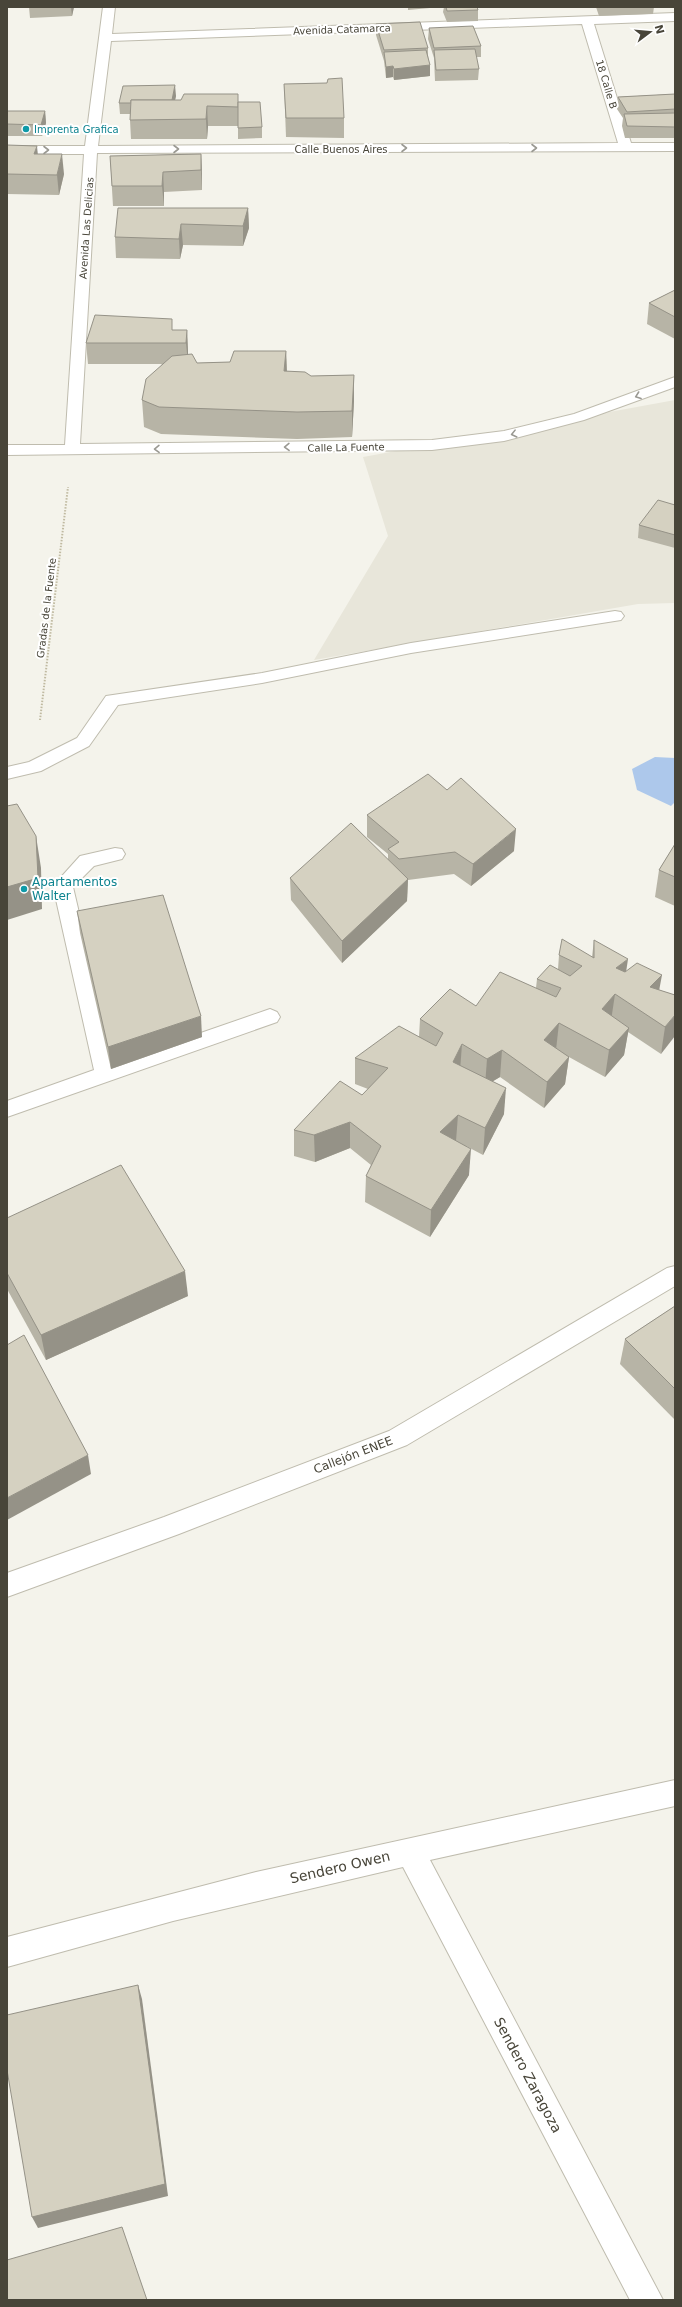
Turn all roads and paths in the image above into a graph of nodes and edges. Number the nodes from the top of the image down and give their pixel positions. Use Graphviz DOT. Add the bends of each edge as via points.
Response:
graph roads {
  1 [pos="109,7"];
  2 [pos="675,17"];
  3 [pos="586,20"];
  4 [pos="104,38"];
  5 [pos="675,147"];
  6 [pos="626,148"];
  7 [pos="7,150"];
  8 [pos="91,150"];
  9 [pos="675,382"];
  10 [pos="7,450"];
  11 [pos="72,450"];
  12 [pos="615,616"];
  13 [pos="34,767"];
  14 [pos="7,773"];
  15 [pos="115,854"];
  16 [pos="270,1017"];
  17 [pos="106,1075"];
  18 [pos="7,1109"];
  19 [pos="675,1275"];
  20 [pos="7,1585"];
  21 [pos="675,1793"];
  22 [pos="410,1851"];
  23 [pos="7,1952"];
  24 [pos="647,2300"];
  1 -- 4 [label="street, Avenida Las Delicias"];
  2 -- 3 [label="street, Avenida Catamarca"];
  3 -- 4 [label="street, Avenida Catamarca"];
  3 -- 6 [label="street, 18 Calle B"];
  4 -- 8 [label="street, Avenida Las Delicias"];
  5 -- 6 [label="street, Calle Buenos Aires"];
  8 -- 6 [label="street, Calle Buenos Aires, one-way"];
  7 -- 8 [label="street, Calle Buenos Aires, one-way"];
  8 -- 11 [label="street, Avenida Las Delicias"];
  9 -- 11 [label="street, Calle La Fuente, one-way" via="579,417 504,436 432,445"];
  10 -- 11 [label="street, Calle La Fuente"];
  11 -- 13 [label="path, Gradas de la Fuente"];
  12 -- 13 [label="street" via="412,648 262,678 112,700 83,742"];
  13 -- 14 [label="street"];
  15 -- 17 [label="street" via="87,861 63,886"];
  16 -- 17 [label="street"];
  17 -- 18 [label="street"];
  19 -- 20 [label="street, Callejón ENEE" via="398,1438 170,1526"];
  21 -- 22 [label="street, Sendero Owen"];
  22 -- 23 [label="street, Sendero Owen" via="110,1922"];
  22 -- 24 [label="street, Sendero Zaragoza"];
}
